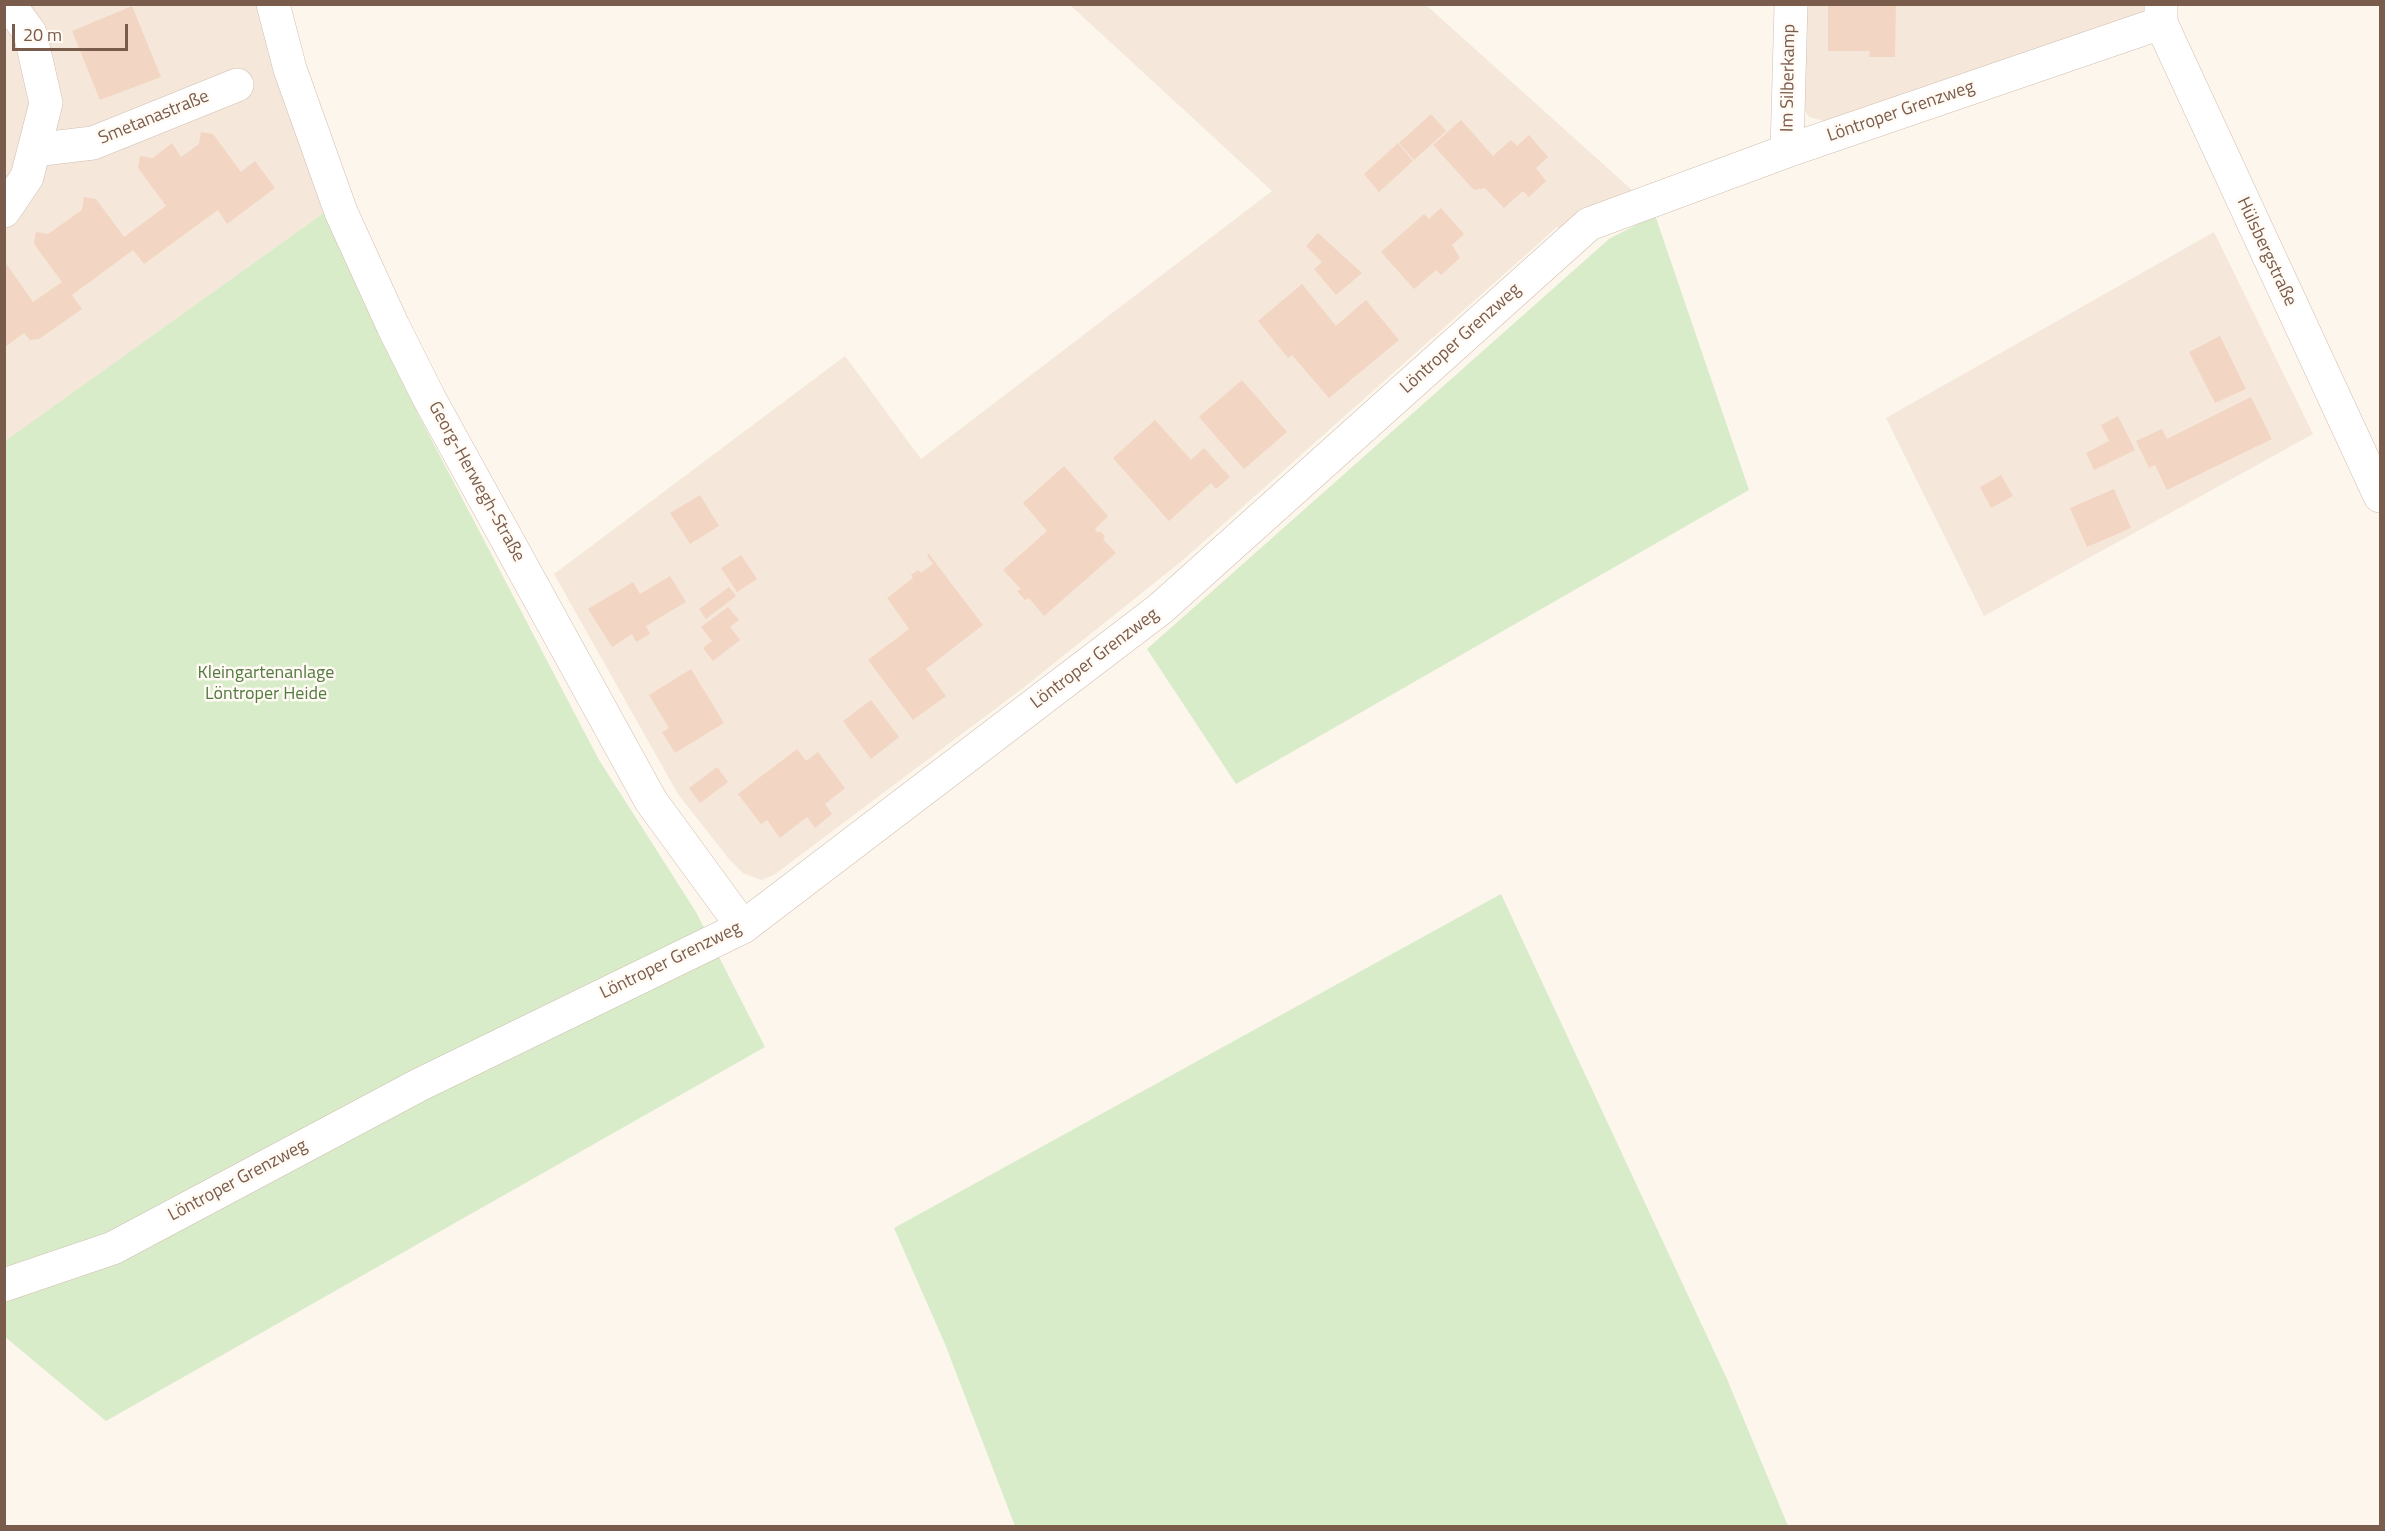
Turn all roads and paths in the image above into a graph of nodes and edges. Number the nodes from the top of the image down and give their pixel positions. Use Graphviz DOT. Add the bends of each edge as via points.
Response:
graph roads {
  1 [pos="9,4"];
  2 [pos="273,4"];
  3 [pos="1791,4"];
  4 [pos="2161,14"];
  5 [pos="237,85"];
  6 [pos="34,150"];
  7 [pos="1787,150"];
  8 [pos="4,211"];
  9 [pos="2380,496"];
  10 [pos="743,927"];
  11 [pos="4,1285"];
  1 -- 6 [label="street" via="30,33 46,103"];
  2 -- 10 [label="street, Georg-Herwegh-Straße" via="290,69 341,212 398,336 651,801"];
  3 -- 7 [label="street, Im Silberkamp"];
  4 -- 7 [label="street, Löntroper Grenzweg"];
  4 -- 9 [label="street, Hülsbergstraße"];
  5 -- 6 [label="street, Smetanastraße" via="93,143"];
  6 -- 8 [label="street" via="27,177"];
  7 -- 10 [label="street, Löntroper Grenzweg" via="1589,224 1160,609"];
  10 -- 11 [label="street, Löntroper Grenzweg" via="419,1085 113,1248"];
}
